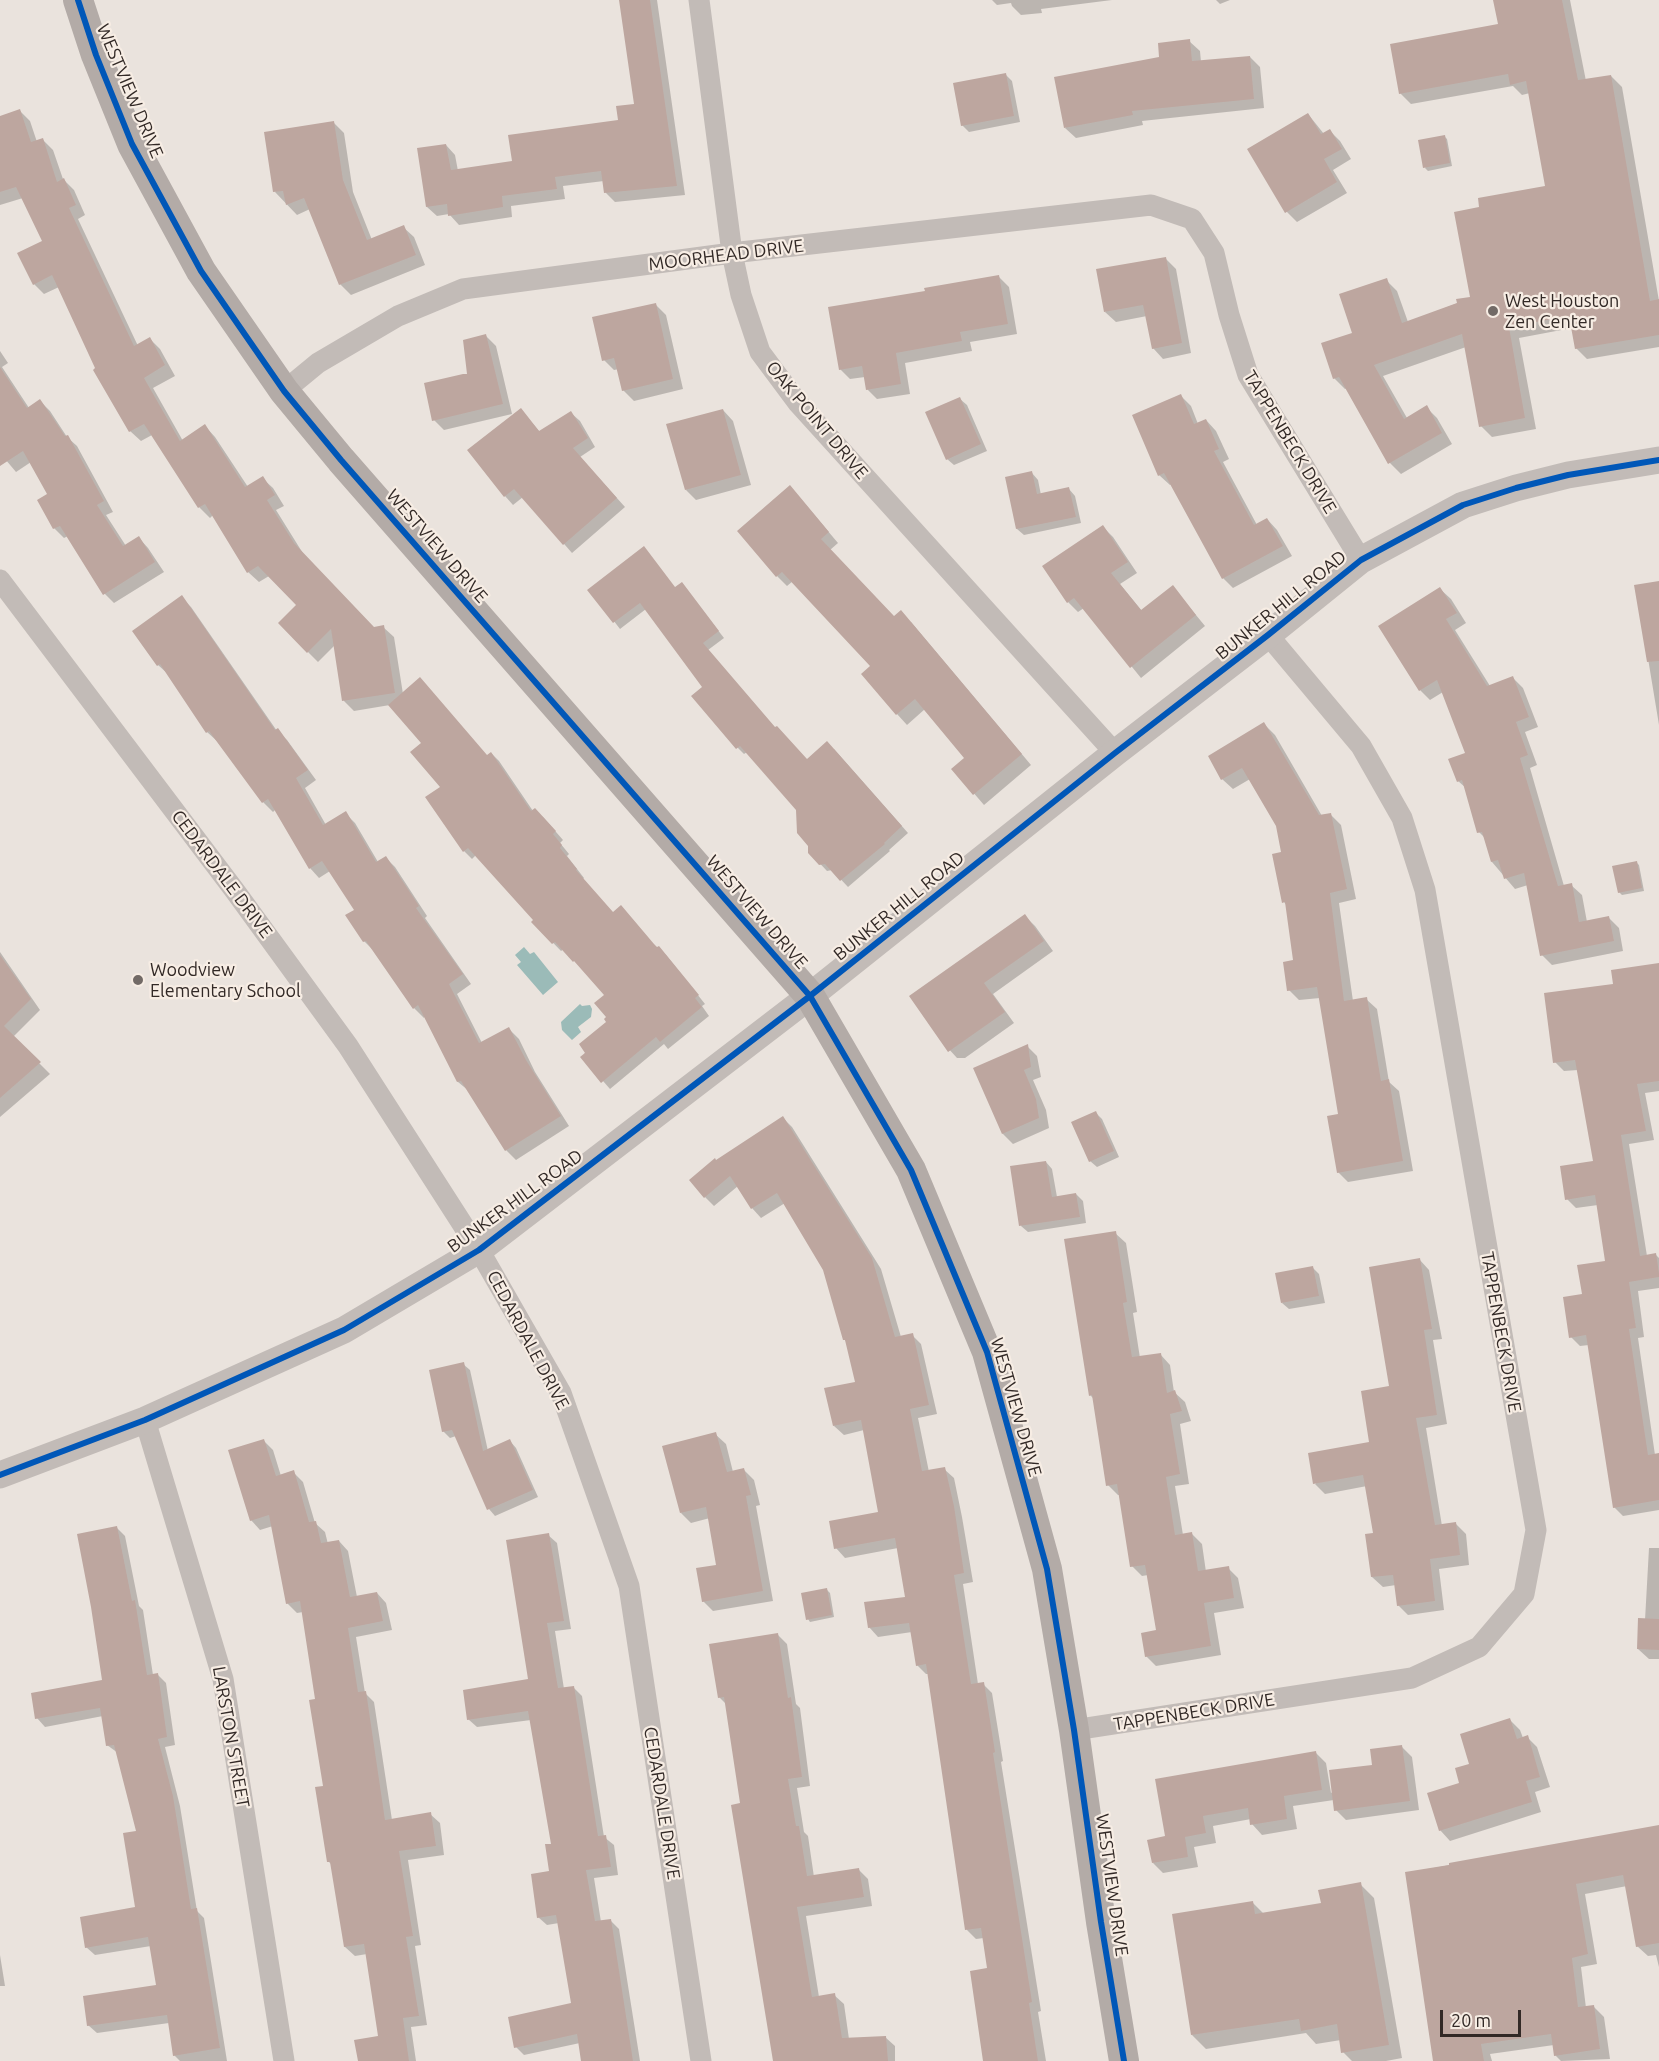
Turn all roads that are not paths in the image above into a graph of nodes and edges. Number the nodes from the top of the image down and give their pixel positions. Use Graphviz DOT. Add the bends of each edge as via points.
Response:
graph roads {
  1 [pos="78,0"];
  2 [pos="699,0"];
  3 [pos="1192,219"];
  4 [pos="732,253"];
  5 [pos="284,391"];
  6 [pos="1659,460"];
  7 [pos="1361,560"];
  8 [pos="0,580"];
  9 [pos="1268,636"];
  10 [pos="1115,753"];
  11 [pos="810,996"];
  12 [pos="479,1250"];
  13 [pos="145,1420"];
  14 [pos="0,1475"];
  15 [pos="1074,1730"];
  16 [pos="284,2061"];
  17 [pos="701,2061"];
  18 [pos="1124,2061"];
  1 -- 5 [label="main road, WESTVIEW DRIVE" via="132,144 201,270"];
  2 -- 4 [label="street, OAK POINT DRIVE"];
  3 -- 4 [label="street, MOORHEAD DRIVE" via="1151,205"];
  3 -- 7 [label="street, TAPPENBECK DRIVE" via="1214,253 1248,375"];
  4 -- 5 [label="street, MOORHEAD DRIVE" via="464,289 398,316 318,363"];
  4 -- 10 [label="street, OAK POINT DRIVE" via="741,296 760,352 798,403"];
  5 -- 11 [label="main road, WESTVIEW DRIVE"];
  6 -- 7 [label="street, BUNKER HILL ROAD" via="1568,475 1463,505"];
  7 -- 9 [label="street, BUNKER HILL ROAD"];
  8 -- 12 [label="street, CEDARDALE DRIVE" via="341,1037"];
  9 -- 10 [label="street, BUNKER HILL ROAD"];
  9 -- 15 [label="street, TAPPENBECK DRIVE" via="1361,746 1402,818 1425,890 1536,1530 1524,1594 1479,1647 1412,1678"];
  10 -- 11 [label="street, BUNKER HILL ROAD"];
  11 -- 12 [label="street, BUNKER HILL ROAD"];
  11 -- 15 [label="main road, WESTVIEW DRIVE" via="911,1170 987,1352 1047,1569"];
  12 -- 13 [label="street, BUNKER HILL ROAD" via="344,1330"];
  12 -- 17 [label="street, CEDARDALE DRIVE" via="561,1393 629,1587"];
  13 -- 14 [label="street, BUNKER HILL ROAD"];
  13 -- 16 [label="street, LARSTON STREET" via="223,1679"];
  15 -- 18 [label="main road, WESTVIEW DRIVE"];
}
